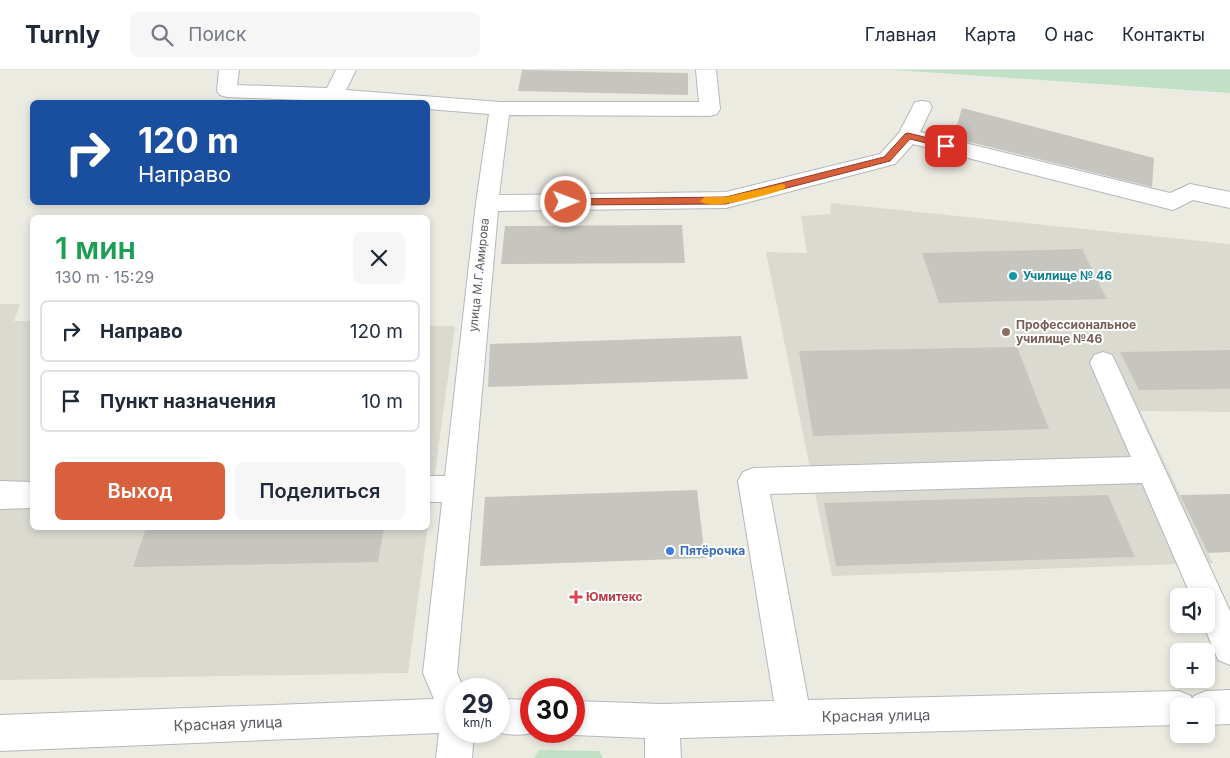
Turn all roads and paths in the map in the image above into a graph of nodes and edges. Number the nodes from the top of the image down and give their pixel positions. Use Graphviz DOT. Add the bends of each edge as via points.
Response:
graph roads {
  1 [pos="229,70"];
  2 [pos="346,70"];
  3 [pos="706,70"];
  4 [pos="334,95"];
  5 [pos="398,100"];
  6 [pos="430,103"];
  7 [pos="922,107"];
  8 [pos="500,108"];
  9 [pos="908,136"];
  10 [pos="1230,200"];
  11 [pos="486,203"];
  12 [pos="1103,363"];
  13 [pos="1150,470"];
  14 [pos="430,489"];
  15 [pos="458,489"];
  16 [pos="0,495"];
  17 [pos="30,495"];
  18 [pos="1230,648"];
  19 [pos="445,686"];
  20 [pos="1230,707"];
  21 [pos="1170,708"];
  22 [pos="1215,708"];
  23 [pos="445,715"];
  24 [pos="585,718"];
  25 [pos="794,718"];
  26 [pos="662,721"];
  27 [pos="0,733"];
  28 [pos="456,743"];
  29 [pos="454,758"];
  30 [pos="663,758"];
  1 -- 4 [label="street" via="227,91"];
  2 -- 4 [label="street"];
  3 -- 8 [label="street" via="710,109"];
  4 -- 5 [label="street"];
  6 -- 8 [label="street"];
  7 -- 9 [label="street"];
  8 -- 11 [label="street, улица М.Г.Амирова"];
  9 -- 10 [label="street" via="1173,202 1190,192"];
  9 -- 11 [label="street" via="887,159 726,200"];
  11 -- 15 [label="street, улица М.Г.Амирова"];
  12 -- 13 [label="street"];
  13 -- 18 [label="street"];
  13 -- 25 [label="street" via="752,482"];
  14 -- 15 [label="street"];
  15 -- 19 [label="street, улица М.Г.Амирова" via="440,674"];
  16 -- 17 [label="street"];
  20 -- 22 [label="street"];
  21 -- 25 [label="street, Красная улица"];
  23 -- 27 [label="street, Красная улица"];
  24 -- 26 [label="street, Красная улица"];
  25 -- 26 [label="street, Красная улица"];
  26 -- 30 [label="street"];
  28 -- 29 [label="street"];
}
